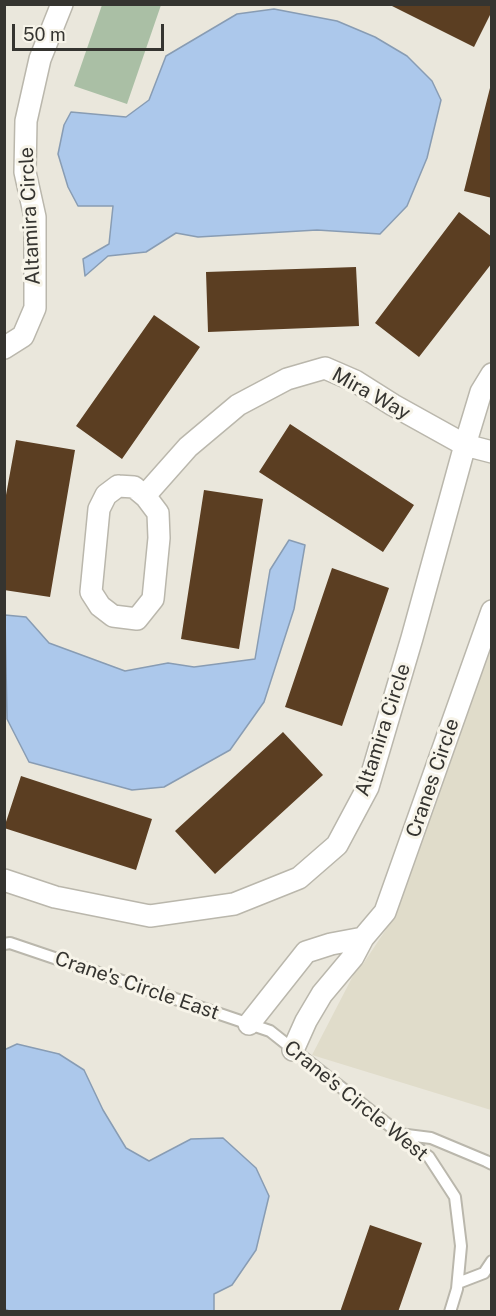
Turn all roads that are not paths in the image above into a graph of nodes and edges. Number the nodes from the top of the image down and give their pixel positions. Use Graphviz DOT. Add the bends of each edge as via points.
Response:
graph roads {
  1 [pos="62,4"];
  2 [pos="4,348"];
  3 [pos="492,374"];
  4 [pos="465,445"];
  5 [pos="492,452"];
  6 [pos="146,497"];
  7 [pos="491,613"];
  8 [pos="4,880"];
  9 [pos="363,938"];
  10 [pos="4,944"];
  11 [pos="249,1024"];
  12 [pos="270,1031"];
  13 [pos="293,1050"];
  14 [pos="399,1134"];
  15 [pos="492,1164"];
  16 [pos="492,1261"];
  17 [pos="458,1283"];
  18 [pos="450,1311"];
  1 -- 2 [label="street, Altamira Circle" via="40,59 26,121 25,172 35,217 35,308 23,336"];
  3 -- 4 [label="street, Altamira Circle" via="481,392"];
  4 -- 5 [label="street, Mira Way"];
  4 -- 6 [label="street, Mira Way" via="355,381 325,368 287,379 238,405 188,447"];
  4 -- 8 [label="street, Altamira Circle" via="368,787 337,845 299,878 234,904 150,916 55,897"];
  6 -- 6 [label="street" via="134,487 118,486 106,495 99,509 91,592 112,616 137,619 153,599 158,513"];
  7 -- 9 [label="street, Cranes Circle" via="385,912"];
  9 -- 11 [label="street" via="306,952"];
  9 -- 13 [label="street, Cranes Circle" via="353,957 322,994"];
  10 -- 11 [label="lane, Crane's Circle East"];
  11 -- 12 [label="lane, Crane's Circle East"];
  12 -- 13 [label="lane, Crane's Circle West"];
  13 -- 14 [label="lane, Crane's Circle West"];
  14 -- 15 [label="lane" via="431,1138"];
  14 -- 17 [label="lane, Crane's Circle West" via="429,1157 455,1197 461,1246"];
  16 -- 17 [label="lane" via="484,1273"];
  17 -- 18 [label="lane, Crane's Circle West"];
}
